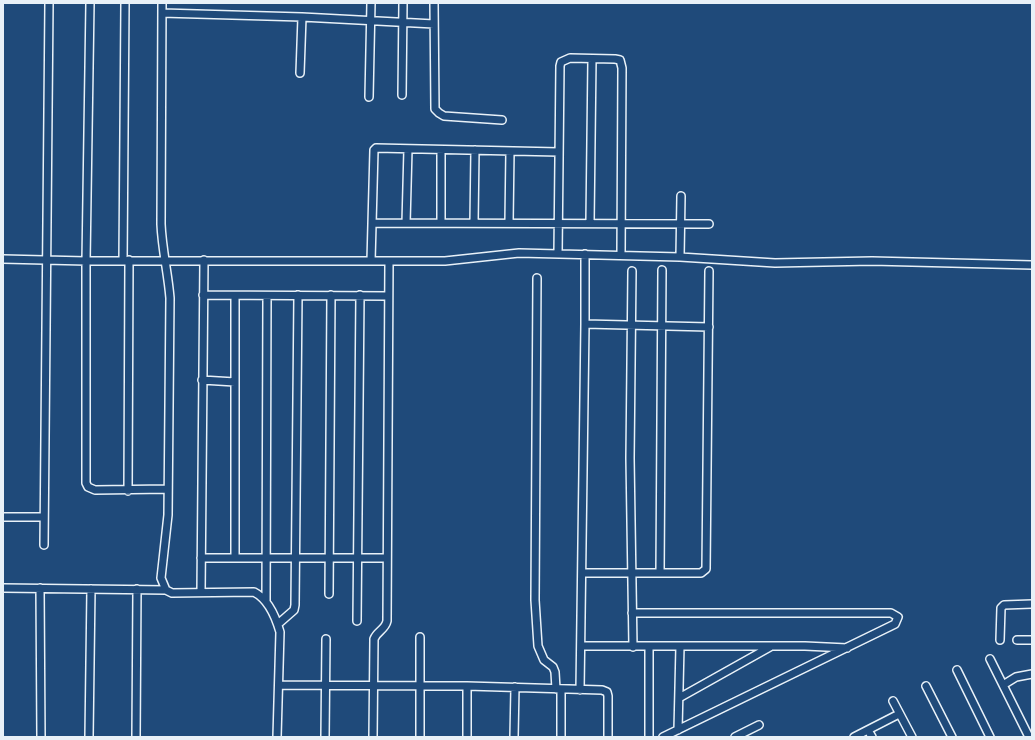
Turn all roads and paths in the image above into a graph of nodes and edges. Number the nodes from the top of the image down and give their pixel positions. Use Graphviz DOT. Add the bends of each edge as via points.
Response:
graph roads {
  1 [pos="49,3"];
  2 [pos="90,3"];
  3 [pos="125,3"];
  4 [pos="162,3"];
  5 [pos="371,3"];
  6 [pos="403,3"];
  7 [pos="434,3"];
  8 [pos="162,13"];
  9 [pos="302,17"];
  10 [pos="370,21"];
  11 [pos="402,23"];
  12 [pos="434,24"];
  13 [pos="592,58"];
  14 [pos="300,73"];
  15 [pos="402,95"];
  16 [pos="369,98"];
  17 [pos="502,120"];
  18 [pos="408,149"];
  19 [pos="441,150"];
  20 [pos="476,150"];
  21 [pos="510,151"];
  22 [pos="559,152"];
  23 [pos="681,196"];
  24 [pos="509,222"];
  25 [pos="558,222"];
  26 [pos="590,222"];
  27 [pos="372,223"];
  28 [pos="406,223"];
  29 [pos="441,223"];
  30 [pos="474,223"];
  31 [pos="621,223"];
  32 [pos="680,223"];
  33 [pos="709,224"];
  34 [pos="558,254"];
  35 [pos="585,254"];
  36 [pos="621,255"];
  37 [pos="680,257"];
  38 [pos="3,259"];
  39 [pos="126,260"];
  40 [pos="164,260"];
  41 [pos="204,260"];
  42 [pos="46,261"];
  43 [pos="86,261"];
  44 [pos="371,261"];
  45 [pos="389,261"];
  46 [pos="1032,265"];
  47 [pos="662,270"];
  48 [pos="632,271"];
  49 [pos="709,271"];
  50 [pos="537,278"];
  51 [pos="203,295"];
  52 [pos="298,295"];
  53 [pos="331,295"];
  54 [pos="360,295"];
  55 [pos="235,296"];
  56 [pos="267,296"];
  57 [pos="388,296"];
  58 [pos="585,324"];
  59 [pos="632,325"];
  60 [pos="661,325"];
  61 [pos="709,327"];
  62 [pos="202,380"];
  63 [pos="235,382"];
  64 [pos="168,489"];
  65 [pos="128,491"];
  66 [pos="3,517"];
  67 [pos="44,517"];
  68 [pos="44,545"];
  69 [pos="235,557"];
  70 [pos="267,557"];
  71 [pos="201,558"];
  72 [pos="297,558"];
  73 [pos="329,558"];
  74 [pos="357,558"];
  75 [pos="387,558"];
  76 [pos="631,573"];
  77 [pos="660,573"];
  78 [pos="583,574"];
  79 [pos="3,588"];
  80 [pos="40,588"];
  81 [pos="91,589"];
  82 [pos="137,589"];
  83 [pos="166,590"];
  84 [pos="201,592"];
  85 [pos="329,594"];
  86 [pos="266,602"];
  87 [pos="1032,604"];
  88 [pos="632,613"];
  89 [pos="357,621"];
  90 [pos="278,624"];
  91 [pos="420,637"];
  92 [pos="326,639"];
  93 [pos="1000,640"];
  94 [pos="1016,640"];
  95 [pos="1032,640"];
  96 [pos="582,646"];
  97 [pos="633,646"];
  98 [pos="648,646"];
  99 [pos="680,646"];
  100 [pos="772,646"];
  101 [pos="847,648"];
  102 [pos="990,658"];
  103 [pos="957,670"];
  104 [pos="1032,674"];
  105 [pos="278,685"];
  106 [pos="420,685"];
  107 [pos="1003,685"];
  108 [pos="326,686"];
  109 [pos="373,686"];
  110 [pos="467,686"];
  111 [pos="926,686"];
  112 [pos="515,687"];
  113 [pos="559,689"];
  114 [pos="580,690"];
  115 [pos="679,698"];
  116 [pos="893,701"];
  117 [pos="899,714"];
  118 [pos="759,725"];
  119 [pos="678,730"];
  120 [pos="868,730"];
  121 [pos="740,736"];
  122 [pos="41,737"];
  123 [pos="89,737"];
  124 [pos="136,737"];
  125 [pos="278,737"];
  126 [pos="325,737"];
  127 [pos="372,737"];
  128 [pos="420,737"];
  129 [pos="467,737"];
  130 [pos="514,737"];
  131 [pos="561,737"];
  132 [pos="608,737"];
  133 [pos="648,737"];
  134 [pos="663,737"];
  135 [pos="854,737"];
  136 [pos="872,737"];
  137 [pos="912,737"];
  138 [pos="952,737"];
  139 [pos="990,737"];
  140 [pos="1029,737"];
  1 -- 42 [label="street"];
  2 -- 43 [label="street"];
  3 -- 39 [label="street"];
  4 -- 8 [label="street"];
  5 -- 10 [label="street"];
  6 -- 11 [label="street"];
  7 -- 12 [label="street"];
  8 -- 9 [label="street"];
  8 -- 40 [label="street" via="161,224"];
  9 -- 10 [label="street"];
  9 -- 14 [label="street"];
  10 -- 11 [label="street"];
  10 -- 16 [label="street"];
  11 -- 12 [label="street"];
  11 -- 15 [label="street"];
  12 -- 17 [label="street" via="435,109 448,116"];
  13 -- 22 [label="street" via="570,58 561,62"];
  13 -- 26 [label="street"];
  13 -- 31 [label="street" via="620,60 621,64"];
  18 -- 19 [label="street"];
  18 -- 27 [label="street" via="374,150"];
  18 -- 28 [label="street"];
  19 -- 20 [label="street"];
  19 -- 29 [label="street"];
  20 -- 21 [label="street"];
  20 -- 30 [label="street"];
  21 -- 22 [label="street"];
  21 -- 24 [label="street"];
  22 -- 25 [label="street"];
  23 -- 32 [label="street"];
  24 -- 25 [label="street"];
  24 -- 30 [label="street"];
  25 -- 26 [label="street"];
  25 -- 34 [label="street"];
  26 -- 31 [label="street"];
  27 -- 28 [label="street"];
  27 -- 44 [label="street"];
  28 -- 29 [label="street"];
  29 -- 30 [label="street"];
  31 -- 32 [label="street"];
  31 -- 36 [label="street"];
  32 -- 33 [label="street"];
  32 -- 37 [label="street"];
  34 -- 35 [label="street"];
  34 -- 45 [label="street" via="519,253 467,260"];
  35 -- 36 [label="street"];
  35 -- 58 [label="street"];
  36 -- 37 [label="street"];
  37 -- 46 [label="street" via="775,263 872,261"];
  38 -- 42 [label="street"];
  39 -- 40 [label="street"];
  39 -- 43 [label="street"];
  39 -- 65 [label="street"];
  40 -- 41 [label="street"];
  40 -- 64 [label="street" via="169,276 170,298"];
  41 -- 44 [label="street"];
  41 -- 51 [label="street"];
  42 -- 43 [label="street"];
  42 -- 67 [label="street"];
  43 -- 65 [label="street" via="86,483 91,489"];
  44 -- 45 [label="street"];
  45 -- 57 [label="street"];
  47 -- 60 [label="street"];
  48 -- 59 [label="street"];
  49 -- 61 [label="street"];
  50 -- 113 [label="street" via="536,614 540,654 553,667"];
  51 -- 55 [label="street"];
  51 -- 62 [label="street"];
  52 -- 53 [label="street"];
  52 -- 56 [label="street"];
  52 -- 72 [label="street"];
  53 -- 54 [label="street"];
  53 -- 73 [label="street"];
  54 -- 57 [label="street"];
  54 -- 74 [label="street"];
  55 -- 56 [label="street"];
  55 -- 63 [label="street"];
  56 -- 70 [label="street"];
  57 -- 75 [label="street"];
  58 -- 59 [label="street"];
  58 -- 78 [label="street"];
  59 -- 60 [label="street"];
  59 -- 76 [label="street"];
  60 -- 61 [label="street"];
  60 -- 77 [label="street"];
  61 -- 77 [label="street" via="706,569 701,573"];
  62 -- 63 [label="street"];
  62 -- 71 [label="street"];
  63 -- 69 [label="street"];
  64 -- 65 [label="street"];
  64 -- 83 [label="street" via="168,515 161,578"];
  66 -- 67 [label="street"];
  67 -- 68 [label="street"];
  69 -- 70 [label="street"];
  69 -- 71 [label="street"];
  70 -- 72 [label="street"];
  70 -- 86 [label="street"];
  71 -- 84 [label="street"];
  72 -- 73 [label="street"];
  72 -- 90 [label="street" via="294,610"];
  73 -- 74 [label="street"];
  73 -- 85 [label="street"];
  74 -- 75 [label="street"];
  74 -- 89 [label="street"];
  75 -- 109 [label="street" via="387,621 386,626 374,639"];
  76 -- 77 [label="street"];
  76 -- 78 [label="street"];
  76 -- 88 [label="street"];
  78 -- 96 [label="street"];
  79 -- 80 [label="street"];
  80 -- 81 [label="street"];
  80 -- 122 [label="street"];
  81 -- 82 [label="street"];
  81 -- 123 [label="street"];
  82 -- 83 [label="street"];
  82 -- 124 [label="street"];
  83 -- 84 [label="street" via="172,593"];
  84 -- 86 [label="street" via="254,592 261,595"];
  86 -- 90 [label="street"];
  87 -- 93 [label="street" via="1004,605 1001,608"];
  88 -- 97 [label="street"];
  88 -- 101 [label="street" via="891,613 898,617 896,624"];
  90 -- 105 [label="street"];
  91 -- 106 [label="street"];
  92 -- 108 [label="street"];
  94 -- 95 [label="street"];
  96 -- 97 [label="street"];
  96 -- 114 [label="street"];
  97 -- 98 [label="street"];
  98 -- 99 [label="street"];
  98 -- 133 [label="street"];
  99 -- 100 [label="street"];
  99 -- 115 [label="street"];
  100 -- 101 [label="street"];
  100 -- 115 [label="street"];
  101 -- 119 [label="street"];
  102 -- 107 [label="street"];
  103 -- 139 [label="street"];
  104 -- 107 [label="street" via="1016,677"];
  105 -- 108 [label="street"];
  105 -- 125 [label="street"];
  106 -- 109 [label="street"];
  106 -- 110 [label="street"];
  106 -- 128 [label="street"];
  107 -- 140 [label="street"];
  108 -- 109 [label="street"];
  108 -- 126 [label="street"];
  109 -- 127 [label="street"];
  110 -- 112 [label="street"];
  110 -- 129 [label="street"];
  111 -- 138 [label="street"];
  112 -- 113 [label="street"];
  112 -- 130 [label="street"];
  113 -- 114 [label="street"];
  113 -- 131 [label="street"];
  114 -- 132 [label="street" via="607,692"];
  115 -- 119 [label="street"];
  116 -- 117 [label="street"];
  117 -- 120 [label="street"];
  117 -- 137 [label="street"];
  118 -- 121 [label="street"];
  119 -- 134 [label="street"];
  120 -- 135 [label="street"];
  120 -- 136 [label="street"];
}
